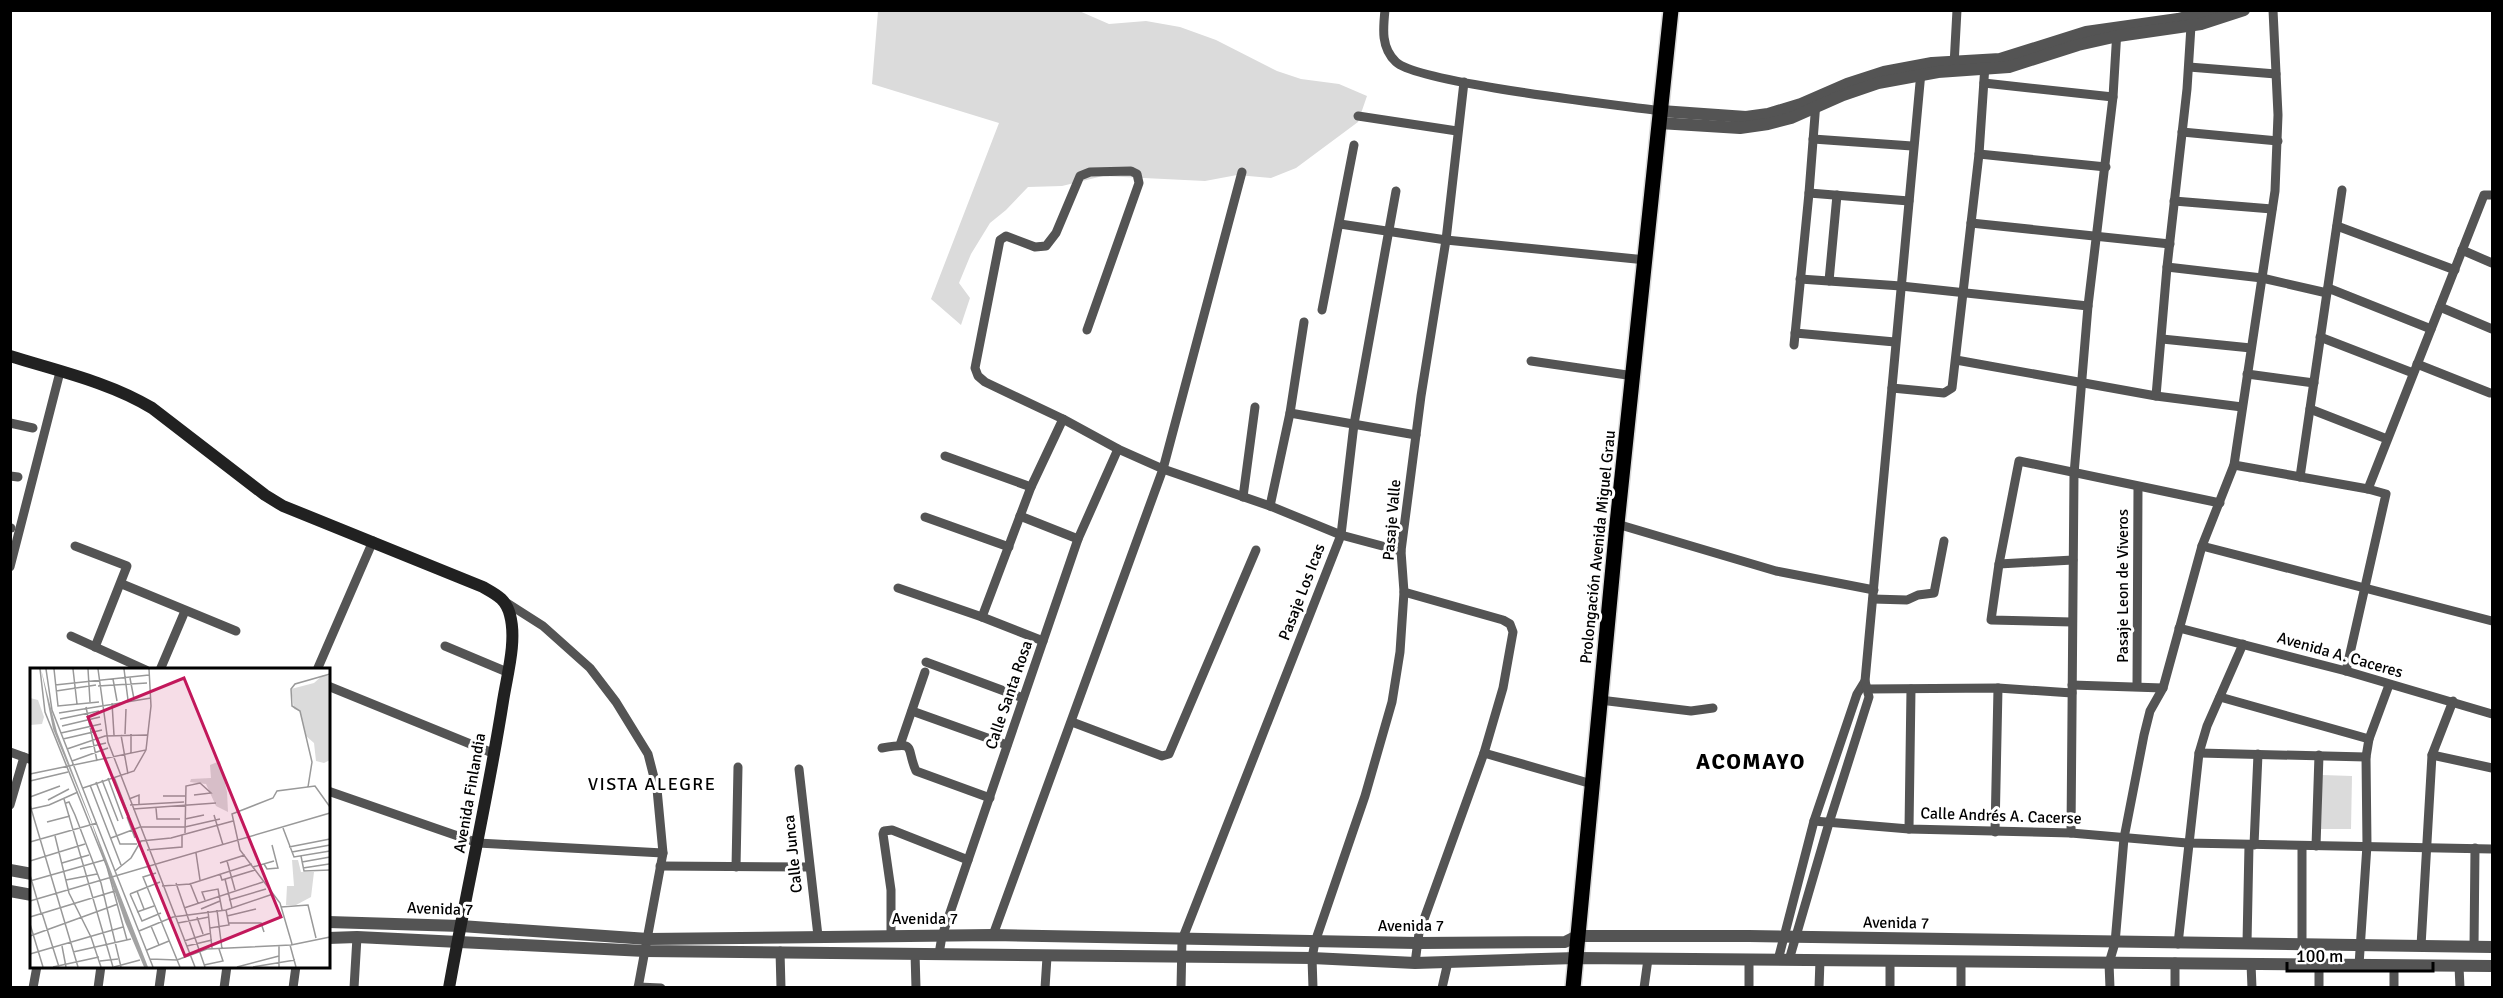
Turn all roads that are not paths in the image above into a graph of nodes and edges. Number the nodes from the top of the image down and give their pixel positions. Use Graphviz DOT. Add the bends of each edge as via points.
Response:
graph roads {
  1 [pos="1385,10"];
  2 [pos="1671,10"];
  3 [pos="1957,10"];
  4 [pos="2214,10"];
  5 [pos="2244,10"];
  6 [pos="2273,10"];
  7 [pos="2192,26"];
  8 [pos="2117,31"];
  9 [pos="1954,66"];
  10 [pos="2189,67"];
  11 [pos="1921,71"];
  12 [pos="1985,71"];
  13 [pos="2276,74"];
  14 [pos="1464,82"];
  15 [pos="2113,97"];
  16 [pos="1816,102"];
  17 [pos="1358,116"];
  18 [pos="1660,117"];
  19 [pos="1457,131"];
  20 [pos="2182,132"];
  21 [pos="1813,139"];
  22 [pos="2278,141"];
  23 [pos="1354,145"];
  24 [pos="1912,146"];
  25 [pos="1979,153"];
  26 [pos="2106,166"];
  27 [pos="1242,172"];
  28 [pos="2342,190"];
  29 [pos="1396,191"];
  30 [pos="1809,193"];
  31 [pos="1837,195"];
  32 [pos="2493,195"];
  33 [pos="1909,201"];
  34 [pos="2174,201"];
  35 [pos="2272,209"];
  36 [pos="1971,223"];
  37 [pos="1340,224"];
  38 [pos="2337,226"];
  39 [pos="1389,231"];
  40 [pos="2097,237"];
  41 [pos="1446,240"];
  42 [pos="2170,244"];
  43 [pos="2462,250"];
  44 [pos="1646,260"];
  45 [pos="2493,263"];
  46 [pos="2167,267"];
  47 [pos="2455,270"];
  48 [pos="2262,278"];
  49 [pos="1800,279"];
  50 [pos="1829,281"];
  51 [pos="1901,286"];
  52 [pos="2327,291"];
  53 [pos="1963,293"];
  54 [pos="2088,306"];
  55 [pos="2440,307"];
  56 [pos="1322,310"];
  57 [pos="1304,322"];
  58 [pos="2431,329"];
  59 [pos="2493,329"];
  60 [pos="1087,330"];
  61 [pos="1795,333"];
  62 [pos="2320,337"];
  63 [pos="2162,339"];
  64 [pos="1895,342"];
  65 [pos="1794,345"];
  66 [pos="2251,348"];
  67 [pos="10,356"];
  68 [pos="1956,360"];
  69 [pos="1531,361"];
  70 [pos="2415,369"];
  71 [pos="60,372"];
  72 [pos="2247,374"];
  73 [pos="1634,376"];
  74 [pos="2082,383"];
  75 [pos="2314,383"];
  76 [pos="1892,388"];
  77 [pos="2490,393"];
  78 [pos="2156,396"];
  79 [pos="1255,407"];
  80 [pos="2242,407"];
  81 [pos="2310,409"];
  82 [pos="1290,413"];
  83 [pos="1063,419"];
  84 [pos="10,423"];
  85 [pos="1354,424"];
  86 [pos="33,428"];
  87 [pos="1416,435"];
  88 [pos="2387,439"];
  89 [pos="1118,449"];
  90 [pos="945,456"];
  91 [pos="2234,465"];
  92 [pos="1163,469"];
  93 [pos="2074,474"];
  94 [pos="2300,477"];
  95 [pos="1031,487"];
  96 [pos="2138,487"];
  97 [pos="2368,489"];
  98 [pos="1243,496"];
  99 [pos="2220,503"];
  100 [pos="1270,506"];
  101 [pos="1020,516"];
  102 [pos="925,517"];
  103 [pos="1617,524"];
  104 [pos="1341,535"];
  105 [pos="1078,538"];
  106 [pos="373,541"];
  107 [pos="1944,541"];
  108 [pos="75,546"];
  109 [pos="2202,546"];
  110 [pos="1009,547"];
  111 [pos="1256,549"];
  112 [pos="1401,551"];
  113 [pos="2073,560"];
  114 [pos="1999,564"];
  115 [pos="10,567"];
  116 [pos="122,584"];
  117 [pos="898,588"];
  118 [pos="2364,588"];
  119 [pos="1404,592"];
  120 [pos="1873,594"];
  121 [pos="507,603"];
  122 [pos="185,611"];
  123 [pos="982,617"];
  124 [pos="2493,621"];
  125 [pos="2072,622"];
  126 [pos="2179,628"];
  127 [pos="236,631"];
  128 [pos="71,636"];
  129 [pos="1043,641"];
  130 [pos="2243,644"];
  131 [pos="445,646"];
  132 [pos="95,647"];
  133 [pos="144,668"];
  134 [pos="160,668"];
  135 [pos="317,668"];
  136 [pos="2346,671"];
  137 [pos="507,672"];
  138 [pos="1866,685"];
  139 [pos="2389,685"];
  140 [pos="2137,686"];
  141 [pos="330,687"];
  142 [pos="1998,688"];
  143 [pos="2163,688"];
  144 [pos="1911,689"];
  145 [pos="2072,689"];
  146 [pos="2220,697"];
  147 [pos="1023,698"];
  148 [pos="1600,700"];
  149 [pos="2454,701"];
  150 [pos="1713,708"];
  151 [pos="912,711"];
  152 [pos="2493,714"];
  153 [pos="1072,722"];
  154 [pos="2369,739"];
  155 [pos="900,745"];
  156 [pos="1007,746"];
  157 [pos="882,748"];
  158 [pos="10,752"];
  159 [pos="1484,753"];
  160 [pos="2199,753"];
  161 [pos="495,754"];
  162 [pos="2258,754"];
  163 [pos="2319,754"];
  164 [pos="2432,755"];
  165 [pos="2366,757"];
  166 [pos="28,759"];
  167 [pos="738,767"];
  168 [pos="2493,768"];
  169 [pos="799,769"];
  170 [pos="1592,784"];
  171 [pos="330,792"];
  172 [pos="990,798"];
  173 [pos="10,805"];
  174 [pos="1814,821"];
  175 [pos="1829,823"];
  176 [pos="1909,829"];
  177 [pos="1995,832"];
  178 [pos="2071,832"];
  179 [pos="2124,838"];
  180 [pos="478,843"];
  181 [pos="2187,843"];
  182 [pos="2252,845"];
  183 [pos="2367,845"];
  184 [pos="2302,846"];
  185 [pos="2316,846"];
  186 [pos="2426,847"];
  187 [pos="2475,849"];
  188 [pos="2493,849"];
  189 [pos="663,853"];
  190 [pos="968,860"];
  191 [pos="660,866"];
  192 [pos="736,867"];
  193 [pos="809,867"];
  194 [pos="10,870"];
  195 [pos="30,874"];
  196 [pos="10,891"];
  197 [pos="30,895"];
  198 [pos="330,922"];
  199 [pos="461,926"];
  200 [pos="993,935"];
  201 [pos="818,936"];
  202 [pos="891,936"];
  203 [pos="942,936"];
  204 [pos="1577,936"];
  205 [pos="357,937"];
  206 [pos="1789,937"];
  207 [pos="330,938"];
  208 [pos="1182,940"];
  209 [pos="457,942"];
  210 [pos="1315,942"];
  211 [pos="1417,943"];
  212 [pos="2115,943"];
  213 [pos="2247,943"];
  214 [pos="2178,944"];
  215 [pos="2361,944"];
  216 [pos="646,945"];
  217 [pos="2302,945"];
  218 [pos="2421,946"];
  219 [pos="2474,947"];
  220 [pos="2493,947"];
  221 [pos="780,951"];
  222 [pos="915,953"];
  223 [pos="939,954"];
  224 [pos="1047,957"];
  225 [pos="1181,958"];
  226 [pos="1312,958"];
  227 [pos="1576,958"];
  228 [pos="1648,959"];
  229 [pos="1749,960"];
  230 [pos="1783,960"];
  231 [pos="1820,960"];
  232 [pos="1890,961"];
  233 [pos="1448,962"];
  234 [pos="1961,962"];
  235 [pos="2175,962"];
  236 [pos="1415,963"];
  237 [pos="2109,963"];
  238 [pos="2251,964"];
  239 [pos="2319,964"];
  240 [pos="2359,965"];
  241 [pos="2394,965"];
  242 [pos="2459,966"];
  243 [pos="2493,966"];
  244 [pos="37,968"];
  245 [pos="101,968"];
  246 [pos="162,968"];
  247 [pos="227,968"];
  248 [pos="296,968"];
  249 [pos="33,987"];
  250 [pos="98,987"];
  251 [pos="159,987"];
  252 [pos="224,987"];
  253 [pos="293,987"];
  254 [pos="354,987"];
  255 [pos="450,987"];
  256 [pos="638,987"];
  257 [pos="661,987"];
  258 [pos="781,987"];
  259 [pos="916,987"];
  260 [pos="1045,987"];
  261 [pos="1181,987"];
  262 [pos="1313,987"];
  263 [pos="1442,987"];
  264 [pos="1573,987"];
  265 [pos="1644,987"];
  266 [pos="1749,987"];
  267 [pos="1820,987"];
  268 [pos="1890,987"];
  269 [pos="1961,987"];
  270 [pos="2110,987"];
  271 [pos="2175,987"];
  272 [pos="2252,987"];
  273 [pos="2319,987"];
  274 [pos="2394,987"];
  275 [pos="2460,987"];
  1 -- 14 [label="street" via="1384,45 1396,62 1413,71"];
  2 -- 18 [label="main road, Prolongación Avenida Miguel Grau"];
  3 -- 9 [label="street"];
  4 -- 8 [label="street"];
  5 -- 7 [label="street"];
  6 -- 13 [label="street"];
  7 -- 8 [label="street"];
  7 -- 10 [label="street"];
  8 -- 12 [label="street" via="2086,32 2018,55"];
  8 -- 15 [label="street"];
  9 -- 11 [label="street"];
  9 -- 12 [label="street"];
  10 -- 13 [label="street"];
  10 -- 20 [label="street"];
  11 -- 16 [label="street" via="1884,72 1847,84"];
  11 -- 24 [label="street"];
  12 -- 15 [label="street"];
  12 -- 25 [label="street"];
  13 -- 22 [label="street"];
  14 -- 18 [label="street"];
  14 -- 19 [label="street, Pasaje Valle"];
  15 -- 26 [label="street"];
  16 -- 18 [label="street" via="1746,117"];
  16 -- 21 [label="street"];
  17 -- 19 [label="street"];
  18 -- 44 [label="main road, Prolongación Avenida Miguel Grau"];
  19 -- 41 [label="street, Pasaje Valle"];
  20 -- 22 [label="street"];
  20 -- 34 [label="street"];
  21 -- 24 [label="street"];
  21 -- 30 [label="street"];
  22 -- 35 [label="street"];
  23 -- 37 [label="street"];
  24 -- 33 [label="street"];
  25 -- 26 [label="street"];
  25 -- 36 [label="street"];
  26 -- 40 [label="street"];
  27 -- 92 [label="street"];
  28 -- 38 [label="street"];
  29 -- 39 [label="street, Pasaje Los Icas"];
  30 -- 31 [label="street"];
  30 -- 49 [label="street"];
  31 -- 33 [label="street"];
  31 -- 50 [label="street"];
  32 -- 43 [label="street" via="2484,195"];
  33 -- 51 [label="street"];
  34 -- 35 [label="street"];
  34 -- 42 [label="street"];
  35 -- 48 [label="street"];
  36 -- 40 [label="street"];
  36 -- 53 [label="street"];
  37 -- 39 [label="street"];
  37 -- 56 [label="street"];
  38 -- 47 [label="street"];
  38 -- 52 [label="street"];
  39 -- 41 [label="street"];
  39 -- 85 [label="street, Pasaje Los Icas"];
  40 -- 42 [label="street"];
  40 -- 54 [label="street"];
  41 -- 44 [label="street"];
  41 -- 87 [label="street, Pasaje Valle"];
  42 -- 46 [label="street"];
  43 -- 45 [label="street"];
  43 -- 47 [label="street"];
  44 -- 73 [label="main road, Prolongación Avenida Miguel Grau"];
  46 -- 48 [label="street"];
  46 -- 63 [label="street"];
  47 -- 55 [label="street"];
  48 -- 52 [label="street"];
  48 -- 66 [label="street"];
  49 -- 50 [label="street"];
  49 -- 61 [label="street"];
  50 -- 51 [label="street"];
  51 -- 53 [label="street"];
  51 -- 64 [label="street"];
  52 -- 58 [label="street"];
  52 -- 62 [label="street"];
  53 -- 54 [label="street"];
  53 -- 68 [label="street"];
  54 -- 74 [label="street"];
  55 -- 58 [label="street"];
  55 -- 59 [label="street"];
  57 -- 82 [label="street"];
  58 -- 70 [label="street"];
  60 -- 83 [label="street" via="1139,183 1137,174 1131,171 1090,171 1080,176 1056,233 1046,246 1035,247 1006,236 1000,240 975,368 985,382"];
  61 -- 64 [label="street"];
  61 -- 65 [label="street"];
  62 -- 70 [label="street"];
  62 -- 75 [label="street"];
  63 -- 66 [label="street"];
  63 -- 78 [label="street"];
  64 -- 76 [label="street"];
  66 -- 72 [label="street"];
  67 -- 71 [label="main road"];
  68 -- 74 [label="street"];
  68 -- 76 [label="street" via="1950,391"];
  69 -- 73 [label="street"];
  70 -- 77 [label="street"];
  70 -- 88 [label="street"];
  71 -- 106 [label="main road" via="136,399 283,506"];
  71 -- 115 [label="street"];
  72 -- 75 [label="street"];
  72 -- 80 [label="street"];
  73 -- 103 [label="main road, Prolongación Avenida Miguel Grau"];
  74 -- 78 [label="street"];
  74 -- 93 [label="street"];
  75 -- 81 [label="street"];
  76 -- 120 [label="street"];
  78 -- 80 [label="street"];
  79 -- 98 [label="street"];
  80 -- 91 [label="street"];
  81 -- 88 [label="street"];
  81 -- 94 [label="street"];
  82 -- 85 [label="street"];
  82 -- 100 [label="street"];
  83 -- 89 [label="street"];
  83 -- 95 [label="street"];
  84 -- 86 [label="street"];
  85 -- 87 [label="street"];
  85 -- 104 [label="street, Pasaje Los Icas"];
  87 -- 112 [label="street, Pasaje Valle"];
  88 -- 97 [label="street"];
  89 -- 92 [label="street"];
  89 -- 105 [label="street, Calle Santa Rosa"];
  90 -- 95 [label="street"];
  91 -- 94 [label="street"];
  91 -- 99 [label="street"];
  92 -- 98 [label="street"];
  92 -- 153 [label="street"];
  93 -- 96 [label="street"];
  93 -- 113 [label="street"];
  93 -- 114 [label="street" via="2019,462"];
  94 -- 97 [label="street"];
  95 -- 101 [label="street"];
  96 -- 99 [label="street"];
  96 -- 140 [label="street, Pasaje Leon de Viveros"];
  97 -- 118 [label="street" via="2386,494"];
  98 -- 100 [label="street"];
  99 -- 109 [label="street"];
  100 -- 104 [label="street"];
  101 -- 105 [label="street"];
  101 -- 110 [label="street"];
  102 -- 110 [label="street"];
  103 -- 120 [label="street" via="1776,571"];
  103 -- 148 [label="main road, Prolongación Avenida Miguel Grau"];
  104 -- 112 [label="street"];
  104 -- 208 [label="street, Pasaje Los Icas"];
  105 -- 129 [label="street, Calle Santa Rosa"];
  106 -- 121 [label="main road" via="483,587"];
  106 -- 135 [label="street"];
  107 -- 120 [label="street" via="1934,593 1907,600"];
  108 -- 116 [label="street" via="126,565"];
  109 -- 118 [label="street"];
  109 -- 126 [label="street"];
  110 -- 123 [label="street"];
  111 -- 153 [label="street" via="1168,754 1161,756"];
  112 -- 119 [label="street, Pasaje Valle"];
  113 -- 114 [label="street"];
  113 -- 125 [label="street"];
  114 -- 125 [label="street" via="1991,620"];
  116 -- 122 [label="street"];
  116 -- 132 [label="street"];
  117 -- 123 [label="street"];
  118 -- 124 [label="street"];
  118 -- 136 [label="street"];
  119 -- 159 [label="street" via="1503,620 1512,628 1503,688"];
  119 -- 210 [label="street, Pasaje Valle" via="1392,702 1365,796"];
  120 -- 138 [label="street"];
  121 -- 137 [label="main road, Avenida Finlandia" via="512,622"];
  121 -- 189 [label="street" via="543,626 590,668 640,740 657,789"];
  122 -- 127 [label="street"];
  122 -- 134 [label="street"];
  123 -- 129 [label="street"];
  125 -- 145 [label="street"];
  126 -- 130 [label="street, Avenida A. Caceres"];
  126 -- 143 [label="street"];
  128 -- 132 [label="street"];
  129 -- 147 [label="street, Calle Santa Rosa"];
  130 -- 136 [label="street, Avenida A. Caceres"];
  130 -- 146 [label="street"];
  131 -- 137 [label="street"];
  132 -- 133 [label="street"];
  136 -- 139 [label="street, Avenida A. Caceres"];
  137 -- 161 [label="main road, Avenida Finlandia"];
  138 -- 144 [label="street"];
  138 -- 174 [label="street" via="1857,694"];
  138 -- 175 [label="street" via="1869,697"];
  139 -- 149 [label="street, Avenida A. Caceres"];
  139 -- 154 [label="street"];
  140 -- 143 [label="street"];
  140 -- 145 [label="street"];
  141 -- 161 [label="street"];
  142 -- 144 [label="street"];
  142 -- 145 [label="street"];
  142 -- 177 [label="street"];
  143 -- 179 [label="street" via="2150,711"];
  144 -- 176 [label="street"];
  145 -- 178 [label="street"];
  146 -- 154 [label="street"];
  146 -- 160 [label="street"];
  147 -- 151 [label="street" via="925,667"];
  147 -- 156 [label="street, Calle Santa Rosa"];
  148 -- 150 [label="street" via="1691,711"];
  148 -- 170 [label="main road, Prolongación Avenida Miguel Grau"];
  149 -- 152 [label="street, Avenida A. Caceres"];
  149 -- 164 [label="street"];
  151 -- 155 [label="street"];
  151 -- 156 [label="street"];
  153 -- 200 [label="street"];
  154 -- 165 [label="street"];
  155 -- 157 [label="street"];
  155 -- 172 [label="street" via="911,751 920,773"];
  156 -- 172 [label="street, Calle Santa Rosa"];
  158 -- 166 [label="street"];
  159 -- 170 [label="street"];
  159 -- 211 [label="street"];
  160 -- 162 [label="street"];
  160 -- 181 [label="street"];
  161 -- 180 [label="main road, Avenida Finlandia"];
  162 -- 163 [label="street"];
  162 -- 182 [label="street"];
  163 -- 165 [label="street"];
  163 -- 185 [label="street"];
  164 -- 168 [label="street"];
  164 -- 186 [label="street"];
  165 -- 183 [label="street"];
  166 -- 173 [label="street"];
  167 -- 192 [label="street"];
  169 -- 193 [label="street, Calle Junca"];
  170 -- 204 [label="main road, Prolongación Avenida Miguel Grau"];
  171 -- 180 [label="street"];
  172 -- 190 [label="street, Calle Santa Rosa"];
  174 -- 175 [label="street, Calle Andrés A. Cacerse"];
  174 -- 206 [label="street"];
  175 -- 176 [label="street, Calle Andrés A. Cacerse"];
  175 -- 206 [label="street"];
  176 -- 177 [label="street, Calle Andrés A. Cacerse"];
  177 -- 178 [label="street, Calle Andrés A. Cacerse"];
  178 -- 179 [label="street, Calle Andrés A. Cacerse"];
  179 -- 181 [label="street, Calle Andrés A. Cacerse"];
  179 -- 212 [label="street"];
  180 -- 189 [label="street"];
  180 -- 199 [label="main road, Avenida Finlandia"];
  181 -- 182 [label="street, Calle Andrés A. Cacerse"];
  181 -- 214 [label="street"];
  182 -- 184 [label="street, Calle Andrés A. Cacerse"];
  182 -- 213 [label="street"];
  183 -- 185 [label="street, Calle Andrés A. Cacerse"];
  183 -- 186 [label="street, Calle Andrés A. Cacerse"];
  183 -- 215 [label="street"];
  184 -- 185 [label="street, Calle Andrés A. Cacerse"];
  184 -- 217 [label="street"];
  186 -- 187 [label="street, Calle Andrés A. Cacerse"];
  186 -- 218 [label="street"];
  187 -- 188 [label="street, Calle Andrés A. Cacerse"];
  187 -- 219 [label="street"];
  189 -- 191 [label="street"];
  190 -- 202 [label="street" via="892,830 884,831 891,890"];
  190 -- 203 [label="street, Calle Santa Rosa"];
  191 -- 192 [label="street"];
  191 -- 216 [label="street"];
  192 -- 193 [label="street"];
  193 -- 201 [label="street, Calle Junca"];
  194 -- 195 [label="street"];
  196 -- 197 [label="street"];
  198 -- 199 [label="street, Avenida 7"];
  199 -- 209 [label="main road, Avenida Finlandia"];
  199 -- 216 [label="street, Avenida 7"];
  200 -- 203 [label="street, Avenida 7"];
  200 -- 208 [label="street, Avenida 7"];
  201 -- 202 [label="street, Avenida 7"];
  201 -- 216 [label="street, Avenida 7"];
  202 -- 203 [label="street, Avenida 7"];
  203 -- 223 [label="street, Calle Santa Rosa"];
  204 -- 206 [label="street, Avenida 7"];
  204 -- 211 [label="street, Avenida 7" via="1565,942"];
  204 -- 227 [label="main road, Prolongación Avenida Miguel Grau"];
  205 -- 207 [label="street, Avenida 7"];
  205 -- 209 [label="street, Avenida 7"];
  205 -- 254 [label="street"];
  206 -- 212 [label="street, Avenida 7"];
  206 -- 230 [label="street"];
  208 -- 210 [label="street, Avenida 7"];
  208 -- 225 [label="street, Pasaje Los Icas"];
  209 -- 216 [label="street, Avenida 7"];
  209 -- 255 [label="main road, Avenida Finlandia"];
  210 -- 211 [label="street, Avenida 7"];
  210 -- 226 [label="street, Pasaje Valle"];
  211 -- 236 [label="street"];
  212 -- 214 [label="street, Avenida 7"];
  212 -- 237 [label="street"];
  213 -- 214 [label="street, Avenida 7"];
  213 -- 217 [label="street, Avenida 7"];
  215 -- 217 [label="street, Avenida 7"];
  215 -- 218 [label="street, Avenida 7"];
  215 -- 240 [label="street"];
  216 -- 221 [label="street, Avenida 7"];
  216 -- 256 [label="street"];
  218 -- 219 [label="street, Avenida 7"];
  219 -- 220 [label="street, Avenida 7"];
  221 -- 222 [label="street, Avenida 7"];
  221 -- 258 [label="street"];
  222 -- 223 [label="street, Avenida 7"];
  222 -- 259 [label="street"];
  223 -- 224 [label="street, Avenida 7"];
  224 -- 225 [label="street, Avenida 7"];
  224 -- 260 [label="street"];
  225 -- 226 [label="street, Avenida 7"];
  225 -- 261 [label="street, Pasaje Los Icas"];
  226 -- 236 [label="street, Avenida 7"];
  226 -- 262 [label="street, Pasaje Valle"];
  227 -- 228 [label="street, Avenida 7"];
  227 -- 233 [label="street, Avenida 7"];
  227 -- 264 [label="main road, Prolongación Avenida Miguel Grau"];
  228 -- 229 [label="street, Avenida 7"];
  228 -- 265 [label="street"];
  229 -- 230 [label="street, Avenida 7"];
  229 -- 266 [label="street"];
  230 -- 231 [label="street, Avenida 7"];
  231 -- 232 [label="street, Avenida 7"];
  231 -- 267 [label="street"];
  232 -- 234 [label="street, Avenida 7"];
  232 -- 268 [label="street"];
  233 -- 236 [label="street, Avenida 7"];
  233 -- 263 [label="street"];
  234 -- 237 [label="street, Avenida 7"];
  234 -- 269 [label="street"];
  235 -- 237 [label="street, Avenida 7"];
  235 -- 238 [label="street, Avenida 7"];
  235 -- 271 [label="street"];
  237 -- 270 [label="street"];
  238 -- 239 [label="street, Avenida 7"];
  238 -- 272 [label="street"];
  239 -- 240 [label="street, Avenida 7"];
  239 -- 273 [label="street"];
  240 -- 241 [label="street, Avenida 7"];
  241 -- 242 [label="street, Avenida 7"];
  241 -- 274 [label="street"];
  242 -- 243 [label="street, Avenida 7"];
  242 -- 275 [label="street"];
  244 -- 249 [label="street"];
  245 -- 250 [label="street"];
  246 -- 251 [label="street"];
  247 -- 252 [label="street"];
  248 -- 253 [label="street"];
  256 -- 257 [label="street"];
}
